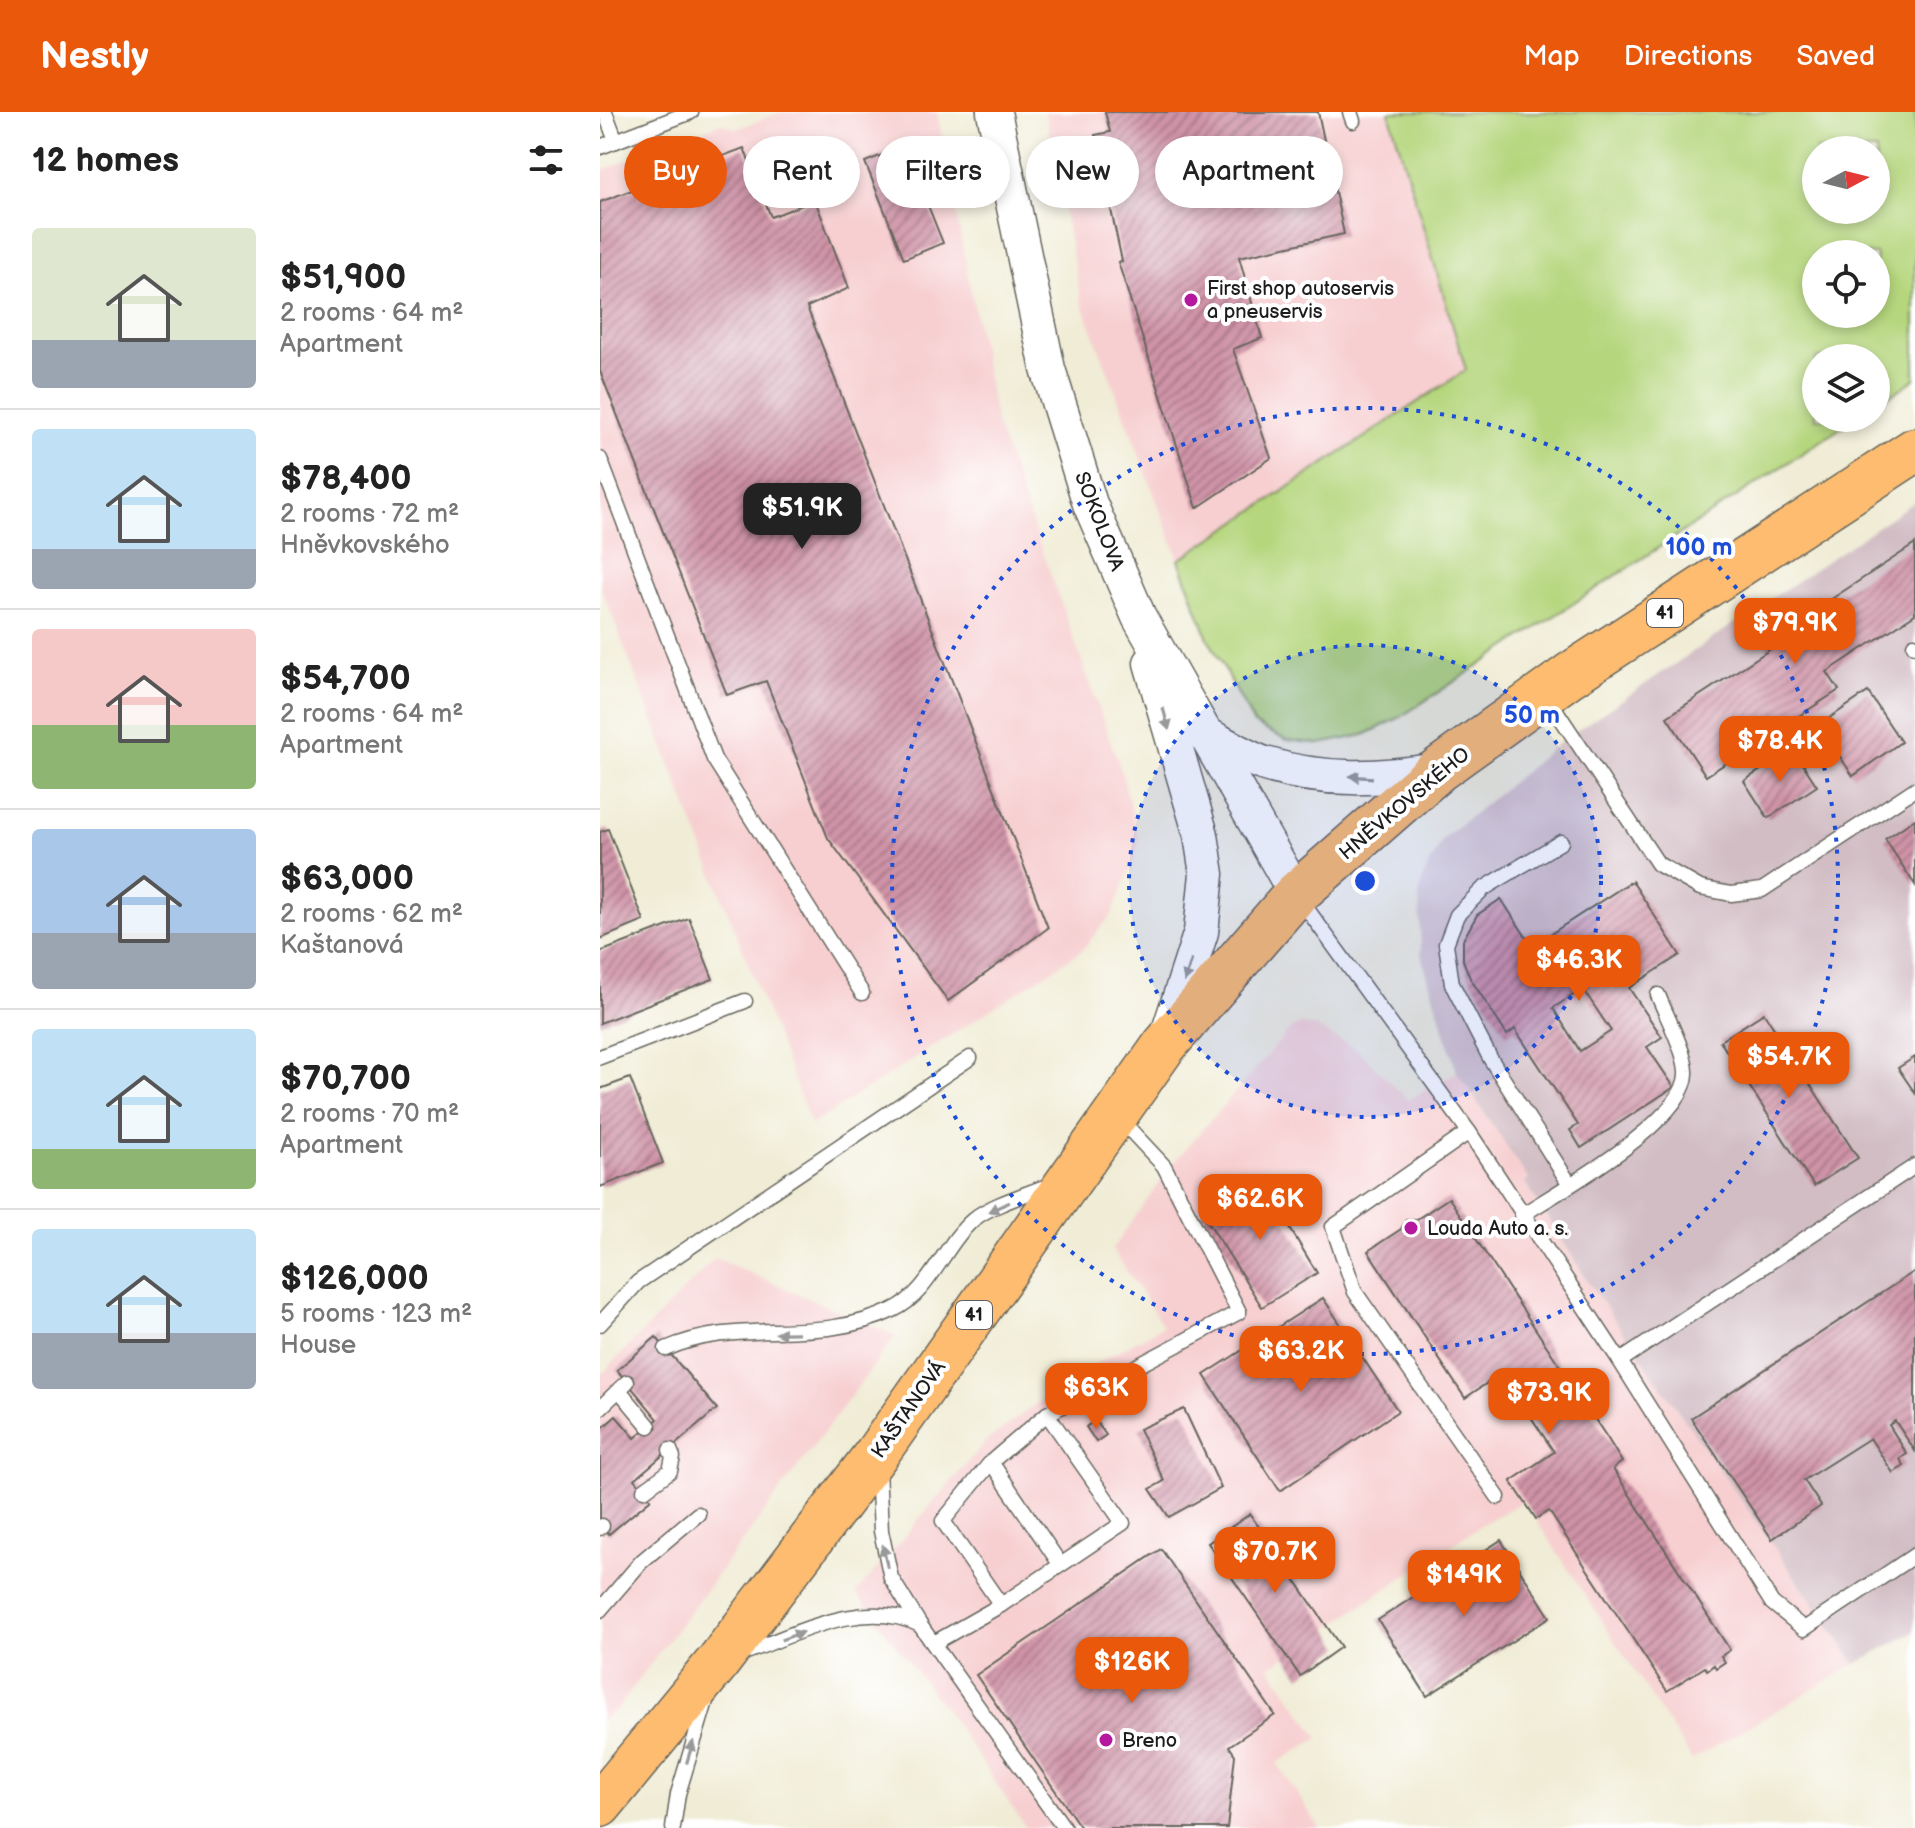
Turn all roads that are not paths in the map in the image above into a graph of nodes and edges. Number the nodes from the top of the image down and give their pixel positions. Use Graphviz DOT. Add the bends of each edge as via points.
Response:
graph roads {
  1 [pos="605,112"];
  2 [pos="691,112"];
  3 [pos="994,112"];
  4 [pos="616,141"];
  5 [pos="600,147"];
  6 [pos="1915,450"];
  7 [pos="600,459"];
  8 [pos="1139,617"];
  9 [pos="1545,693"];
  10 [pos="1204,733"];
  11 [pos="1438,770"];
  12 [pos="1915,789"];
  13 [pos="1561,842"];
  14 [pos="1296,894"];
  15 [pos="862,993"];
  16 [pos="1658,995"];
  17 [pos="745,1001"];
  18 [pos="1164,1046"];
  19 [pos="600,1057"];
  20 [pos="970,1058"];
  21 [pos="1115,1113"];
  22 [pos="1469,1132"];
  23 [pos="1915,1166"];
  24 [pos="1071,1176"];
  25 [pos="1569,1183"];
  26 [pos="1522,1215"];
  27 [pos="600,1324"];
  28 [pos="666,1349"];
  29 [pos="1620,1361"];
  30 [pos="600,1408"];
  31 [pos="1047,1414"];
  32 [pos="649,1426"];
  33 [pos="670,1450"];
  34 [pos="877,1453"];
  35 [pos="991,1462"];
  36 [pos="644,1490"];
  37 [pos="1498,1497"];
  38 [pos="698,1514"];
  39 [pos="1915,1555"];
  40 [pos="1060,1564"];
  41 [pos="1001,1605"];
  42 [pos="600,1610"];
  43 [pos="920,1625"];
  44 [pos="934,1643"];
  45 [pos="718,1662"];
  46 [pos="601,1798"];
  47 [pos="673,1828"];
  48 [pos="1064,1828"];
  1 -- 4 [label="lane"];
  2 -- 4 [label="lane"];
  3 -- 8 [label="street, SOKOLOVA" via="1048,369 1090,504"];
  4 -- 5 [label="lane"];
  6 -- 9 [label="main road, HNĚVKOVSKÉHO / 41"];
  7 -- 15 [label="lane" via="714,759"];
  8 -- 10 [label="street, SOKOLOVA"];
  8 -- 18 [label="street, one-way" via="1201,835 1207,874 1201,932"];
  9 -- 11 [label="main road, HNĚVKOVSKÉHO / 41"];
  9 -- 12 [label="lane" via="1658,864 1700,888 1731,894 1762,890"];
  11 -- 10 [label="street, one-way" via="1383,779 1304,774 1262,763"];
  10 -- 14 [label="street, SOKOLOVA"];
  11 -- 14 [label="main road, HNĚVKOVSKÉHO / 41"];
  13 -- 25 [label="lane" via="1483,889 1457,915 1446,944 1452,984 1490,1058"];
  14 -- 18 [label="main road, KAŠTANOVÁ / 41"];
  14 -- 22 [label="lane"];
  16 -- 25 [label="lane" via="1687,1072 1681,1096 1650,1129"];
  17 -- 19 [label="lane"];
  18 -- 21 [label="main road, KAŠTANOVÁ / 41"];
  20 -- 27 [label="lane" via="638,1282"];
  21 -- 24 [label="main road, KAŠTANOVÁ / 41"];
  21 -- 31 [label="lane" via="1164,1166 1239,1312"];
  22 -- 26 [label="lane"];
  22 -- 37 [label="lane" via="1333,1227 1355,1292"];
  23 -- 29 [label="lane"];
  24 -- 28 [label="lane, one-way" via="974,1218 915,1293 894,1309 837,1329 731,1331"];
  24 -- 34 [label="main road, KAŠTANOVÁ / 41"];
  25 -- 26 [label="lane"];
  26 -- 29 [label="lane"];
  29 -- 39 [label="lane" via="1772,1603 1804,1629"];
  30 -- 32 [label="lane" via="623,1386"];
  31 -- 35 [label="lane"];
  31 -- 40 [label="lane" via="1123,1523"];
  33 -- 36 [label="lane" via="670,1471"];
  43 -- 34 [label="lane, one-way" via="891,1578 884,1554"];
  34 -- 45 [label="main road, KAŠTANOVÁ / 41"];
  35 -- 40 [label="lane"];
  35 -- 41 [label="lane" via="943,1521"];
  38 -- 42 [label="lane" via="642,1561"];
  40 -- 41 [label="lane"];
  41 -- 44 [label="lane"];
  43 -- 44 [label="lane"];
  45 -- 43 [label="lane, one-way" via="848,1618 886,1615"];
  44 -- 48 [label="lane"];
  45 -- 46 [label="main road, KAŠTANOVÁ / 41"];
  47 -- 45 [label="lane, one-way" via="678,1794"];
}
